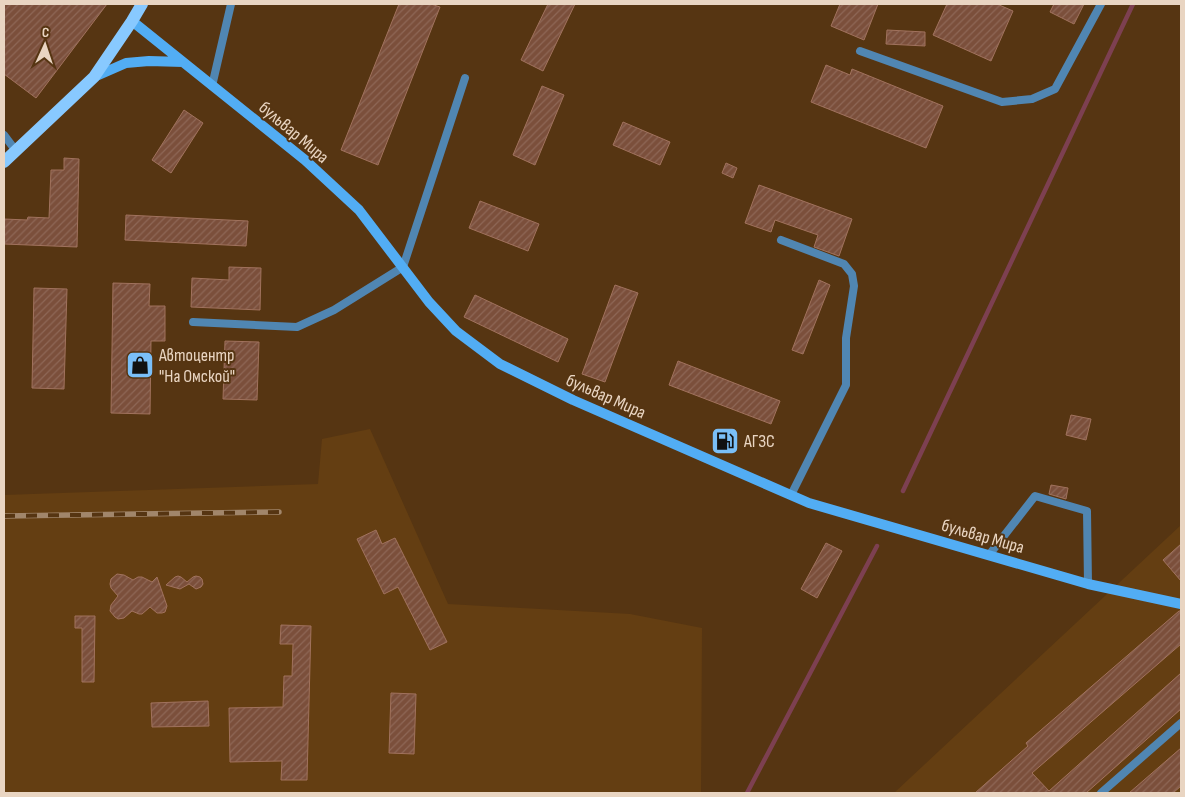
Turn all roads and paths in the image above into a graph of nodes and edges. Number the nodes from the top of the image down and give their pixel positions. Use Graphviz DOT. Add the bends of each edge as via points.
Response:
graph roads {
  1 [pos="142,4"];
  2 [pos="231,4"];
  3 [pos="1101,4"];
  4 [pos="132,21"];
  5 [pos="860,50"];
  6 [pos="183,62"];
  7 [pos="94,77"];
  8 [pos="465,78"];
  9 [pos="212,86"];
  10 [pos="4,135"];
  11 [pos="16,151"];
  12 [pos="4,162"];
  13 [pos="781,240"];
  14 [pos="403,267"];
  15 [pos="193,322"];
  16 [pos="791,495"];
  17 [pos="989,555"];
  18 [pos="1088,584"];
  19 [pos="1181,604"];
  20 [pos="1181,723"];
  21 [pos="1101,793"];
  1 -- 4 [label="main road"];
  2 -- 9 [label="lane"];
  3 -- 5 [label="lane" via="1056,89 1032,99 1002,102"];
  4 -- 6 [label="street, бульвар Мира"];
  4 -- 7 [label="main road"];
  6 -- 7 [label="street" via="126,63"];
  6 -- 9 [label="street, бульвар Мира"];
  7 -- 11 [label="main road"];
  8 -- 14 [label="lane"];
  9 -- 14 [label="street, бульвар Мира" via="305,160 359,210"];
  10 -- 11 [label="lane"];
  11 -- 12 [label="main road"];
  13 -- 16 [label="lane" via="844,264 852,274 854,286 846,338 846,385"];
  14 -- 15 [label="lane" via="334,310 297,327"];
  14 -- 16 [label="street, бульвар Мира" via="456,331 500,364 573,400"];
  16 -- 17 [label="street, бульвар Мира"];
  17 -- 18 [label="street, бульвар Мира"];
  17 -- 18 [label="lane" via="1035,496 1053,501 1087,511"];
  18 -- 19 [label="street, бульвар Мира"];
  20 -- 21 [label="lane"];
}
